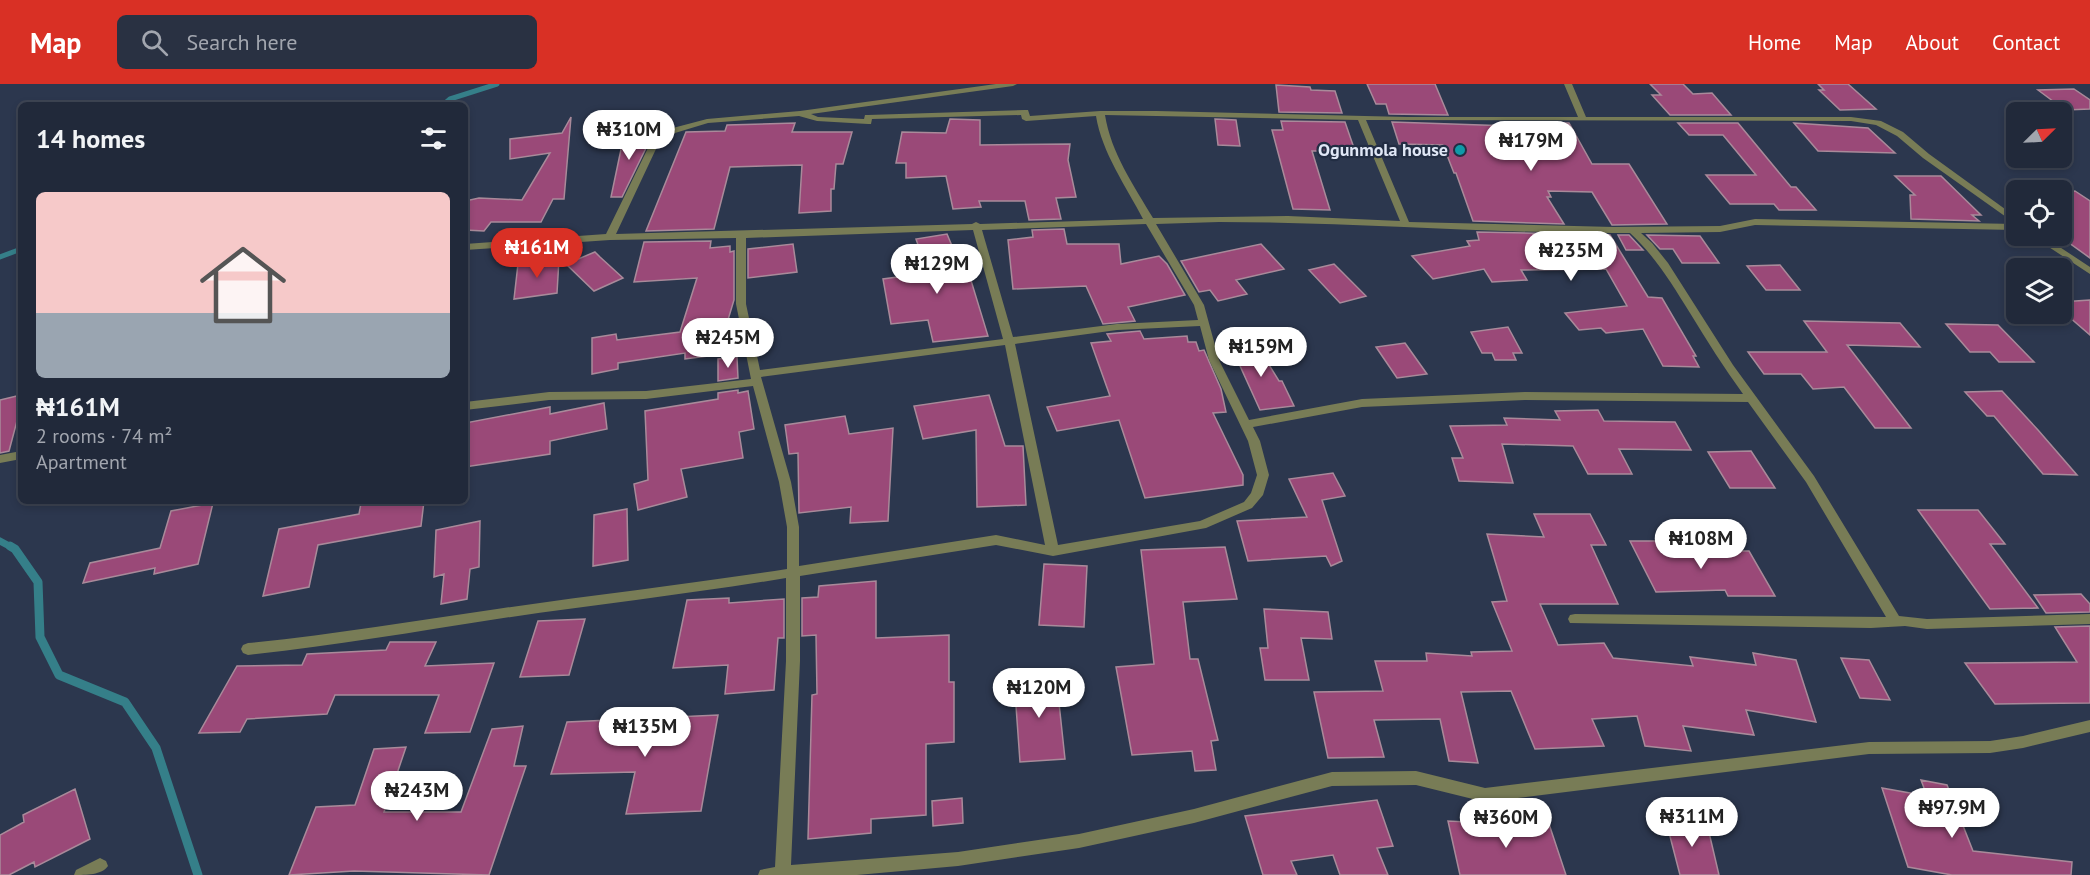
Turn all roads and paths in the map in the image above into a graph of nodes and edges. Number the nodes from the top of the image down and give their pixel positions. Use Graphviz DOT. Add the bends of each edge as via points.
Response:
graph roads {
  1 [pos="1013,84"];
  2 [pos="1568,84"];
  3 [pos="800,113"];
  4 [pos="1100,113"];
  5 [pos="1361,118"];
  6 [pos="1583,118"];
  7 [pos="2006,214"];
  8 [pos="1149,220"];
  9 [pos="1405,223"];
  10 [pos="975,225"];
  11 [pos="2006,227"];
  12 [pos="1631,229"];
  13 [pos="741,235"];
  14 [pos="610,237"];
  15 [pos="2052,246"];
  16 [pos="468,248"];
  17 [pos="2090,271"];
  18 [pos="1204,323"];
  19 [pos="1009,340"];
  20 [pos="756,378"];
  21 [pos="1752,398"];
  22 [pos="468,406"];
  23 [pos="1247,424"];
  24 [pos="18,456"];
  25 [pos="0,459"];
  26 [pos="1053,551"];
  27 [pos="793,573"];
  28 [pos="2090,619"];
  29 [pos="1575,620"];
  30 [pos="1896,622"];
  31 [pos="248,649"];
  32 [pos="2090,726"];
  33 [pos="100,866"];
  34 [pos="783,874"];
  35 [pos="82,875"];
  36 [pos="766,875"];
  1 -- 3 [label="street"];
  2 -- 6 [label="street"];
  3 -- 4 [label="street" via="817,119 868,122 868,117 1025,112 1026,119"];
  3 -- 14 [label="street" via="706,121 672,131 652,148"];
  4 -- 5 [label="street"];
  4 -- 8 [label="street" via="1112,153"];
  5 -- 6 [label="street"];
  5 -- 9 [label="street"];
  6 -- 7 [label="street" via="1851,119 1878,123 1900,134"];
  8 -- 9 [label="street"];
  8 -- 10 [label="street"];
  8 -- 18 [label="street" via="1199,305"];
  9 -- 12 [label="street"];
  10 -- 13 [label="street"];
  10 -- 19 [label="street"];
  11 -- 12 [label="street" via="1755,222 1720,229"];
  12 -- 21 [label="street" via="1665,265"];
  13 -- 14 [label="street"];
  13 -- 20 [label="street" via="741,304"];
  14 -- 16 [label="street"];
  15 -- 17 [label="street"];
  18 -- 19 [label="street" via="1117,327"];
  18 -- 23 [label="street" via="1214,360"];
  19 -- 20 [label="street"];
  19 -- 26 [label="street"];
  20 -- 22 [label="street" via="646,395 549,396"];
  20 -- 27 [label="street" via="793,527"];
  21 -- 23 [label="street" via="1525,396 1362,403"];
  21 -- 30 [label="street" via="1810,479"];
  23 -- 26 [label="street" via="1263,475 1257,495 1248,505 1202,525"];
  24 -- 25 [label="street"];
  26 -- 27 [label="street" via="996,540"];
  27 -- 31 [label="street"];
  27 -- 34 [label="street"];
  28 -- 30 [label="street"];
  29 -- 30 [label="street"];
  32 -- 34 [label="street" via="1990,747 1869,748 1485,795 1416,778 1332,779 1194,816 1079,841 958,859"];
  33 -- 35 [label="street"];
  34 -- 36 [label="street"];
}
